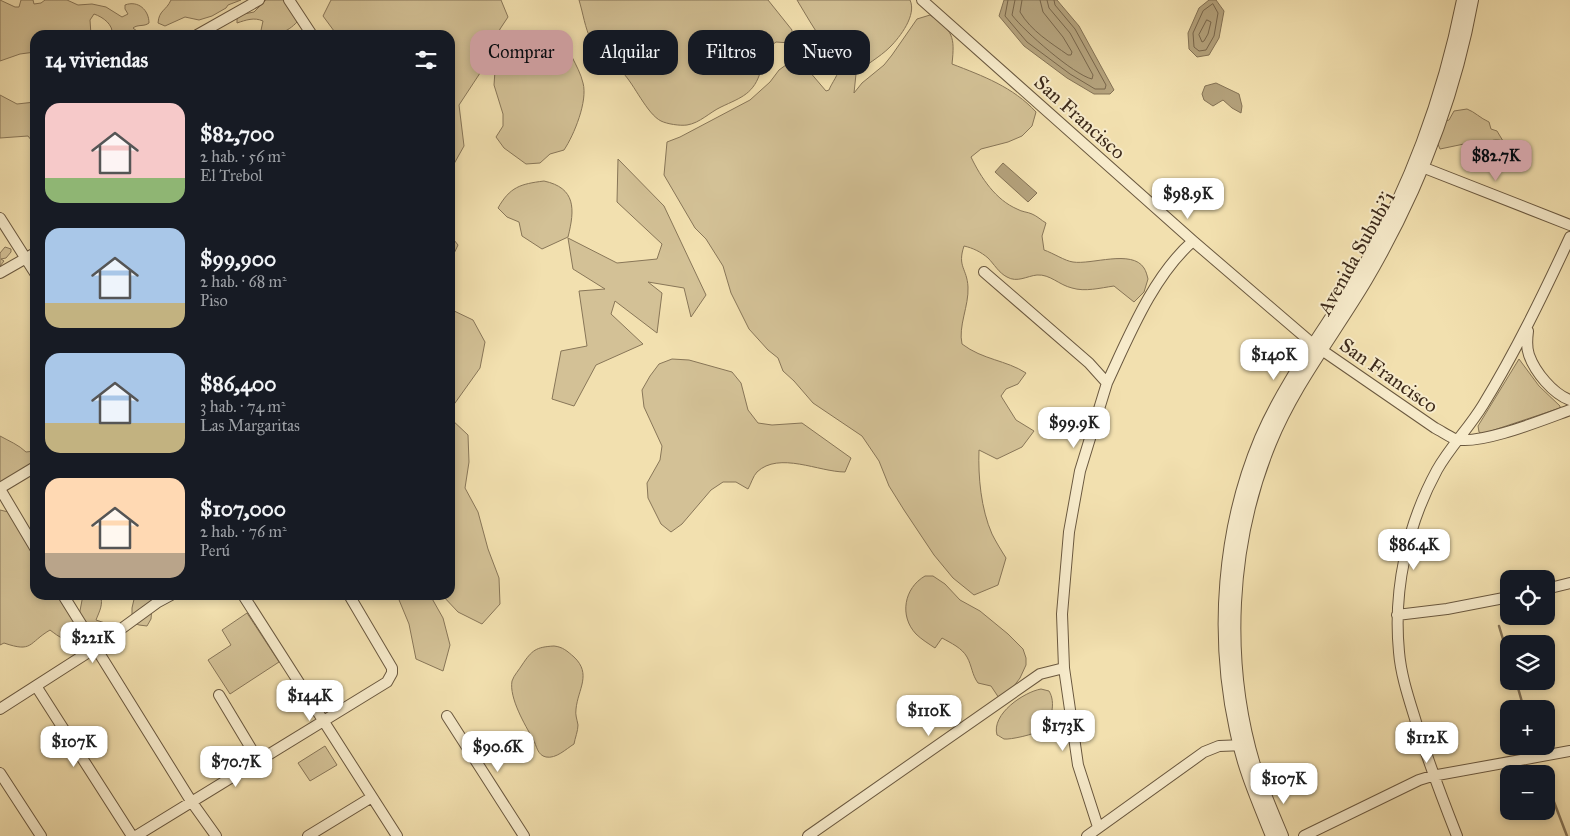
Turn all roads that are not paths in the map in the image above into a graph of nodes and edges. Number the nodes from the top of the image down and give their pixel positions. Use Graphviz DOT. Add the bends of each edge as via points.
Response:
graph roads {
  1 [pos="259,0"];
  2 [pos="289,0"];
  3 [pos="922,0"];
  4 [pos="1463,0"];
  5 [pos="1472,0"];
  6 [pos="206,30"];
  7 [pos="309,30"];
  8 [pos="1418,165"];
  9 [pos="0,218"];
  10 [pos="1570,225"];
  11 [pos="1570,237"];
  12 [pos="1193,241"];
  13 [pos="30,256"];
  14 [pos="25,258"];
  15 [pos="30,266"];
  16 [pos="984,272"];
  17 [pos="0,273"];
  18 [pos="1528,327"];
  19 [pos="1317,347"];
  20 [pos="1106,383"];
  21 [pos="1570,400"];
  22 [pos="1570,410"];
  23 [pos="1457,439"];
  24 [pos="30,470"];
  25 [pos="0,488"];
  26 [pos="30,539"];
  27 [pos="1570,582"];
  28 [pos="1555,586"];
  29 [pos="1500,599"];
  30 [pos="66,600"];
  31 [pos="154,600"];
  32 [pos="246,600"];
  33 [pos="352,600"];
  34 [pos="1397,615"];
  35 [pos="95,648"];
  36 [pos="1064,668"];
  37 [pos="36,686"];
  38 [pos="219,695"];
  39 [pos="0,709"];
  40 [pos="447,716"];
  41 [pos="323,720"];
  42 [pos="1244,745"];
  43 [pos="1570,751"];
  44 [pos="258,760"];
  45 [pos="0,772"];
  46 [pos="1432,776"];
  47 [pos="372,796"];
  48 [pos="191,801"];
  49 [pos="1098,828"];
  50 [pos="41,836"];
  51 [pos="134,836"];
  52 [pos="216,836"];
  53 [pos="308,836"];
  54 [pos="398,836"];
  55 [pos="524,836"];
  56 [pos="808,836"];
  57 [pos="1087,836"];
  58 [pos="1272,836"];
  59 [pos="1282,836"];
  60 [pos="1304,836"];
  61 [pos="1457,836"];
  1 -- 6 [label="street"];
  2 -- 7 [label="street"];
  3 -- 12 [label="street, San Francisco"];
  4 -- 8 [label="street, Avenida Sububi'i"];
  5 -- 8 [label="street, Avenida Sububi'i" via="1442,118"];
  8 -- 10 [label="street"];
  8 -- 19 [label="street, Avenida Sububi'i"];
  9 -- 14 [label="street"];
  11 -- 18 [label="street"];
  12 -- 19 [label="street, San Francisco"];
  12 -- 20 [label="street" via="1170,265"];
  13 -- 14 [label="street"];
  14 -- 15 [label="street"];
  14 -- 17 [label="street"];
  16 -- 20 [label="street" via="1089,363"];
  18 -- 21 [label="street" via="1529,354 1536,368 1547,383"];
  18 -- 23 [label="street" via="1482,406"];
  19 -- 23 [label="street, San Francisco" via="1435,428"];
  19 -- 42 [label="street, Avenida Sububi'i" via="1289,382 1262,438 1242,495 1230,552 1225,639 1231,707"];
  20 -- 36 [label="street" via="1080,471 1069,532 1062,614"];
  22 -- 23 [label="street, San Francisco" via="1483,438"];
  23 -- 34 [label="street" via="1422,500 1410,534 1402,568"];
  24 -- 25 [label="street"];
  25 -- 26 [label="street"];
  27 -- 28 [label="street"];
  29 -- 34 [label="street"];
  30 -- 35 [label="street"];
  31 -- 35 [label="street"];
  32 -- 41 [label="street"];
  33 -- 41 [label="street" via="392,673 387,682"];
  34 -- 46 [label="street" via="1398,653 1404,686"];
  35 -- 37 [label="street"];
  35 -- 48 [label="street"];
  36 -- 49 [label="street" via="1078,765"];
  36 -- 56 [label="street" via="1040,674"];
  37 -- 39 [label="street"];
  37 -- 51 [label="street"];
  38 -- 44 [label="street"];
  40 -- 55 [label="street"];
  41 -- 44 [label="street"];
  41 -- 47 [label="street"];
  42 -- 49 [label="street" via="1219,746 1204,752"];
  42 -- 58 [label="street, Avenida Sububi'i" via="1252,787"];
  42 -- 59 [label="street, Avenida Sububi'i"];
  43 -- 46 [label="street"];
  44 -- 48 [label="street"];
  45 -- 50 [label="street"];
  46 -- 60 [label="street"];
  46 -- 61 [label="street"];
  47 -- 53 [label="street"];
  47 -- 54 [label="street"];
  48 -- 51 [label="street"];
  48 -- 52 [label="street"];
  49 -- 57 [label="street"];
}
